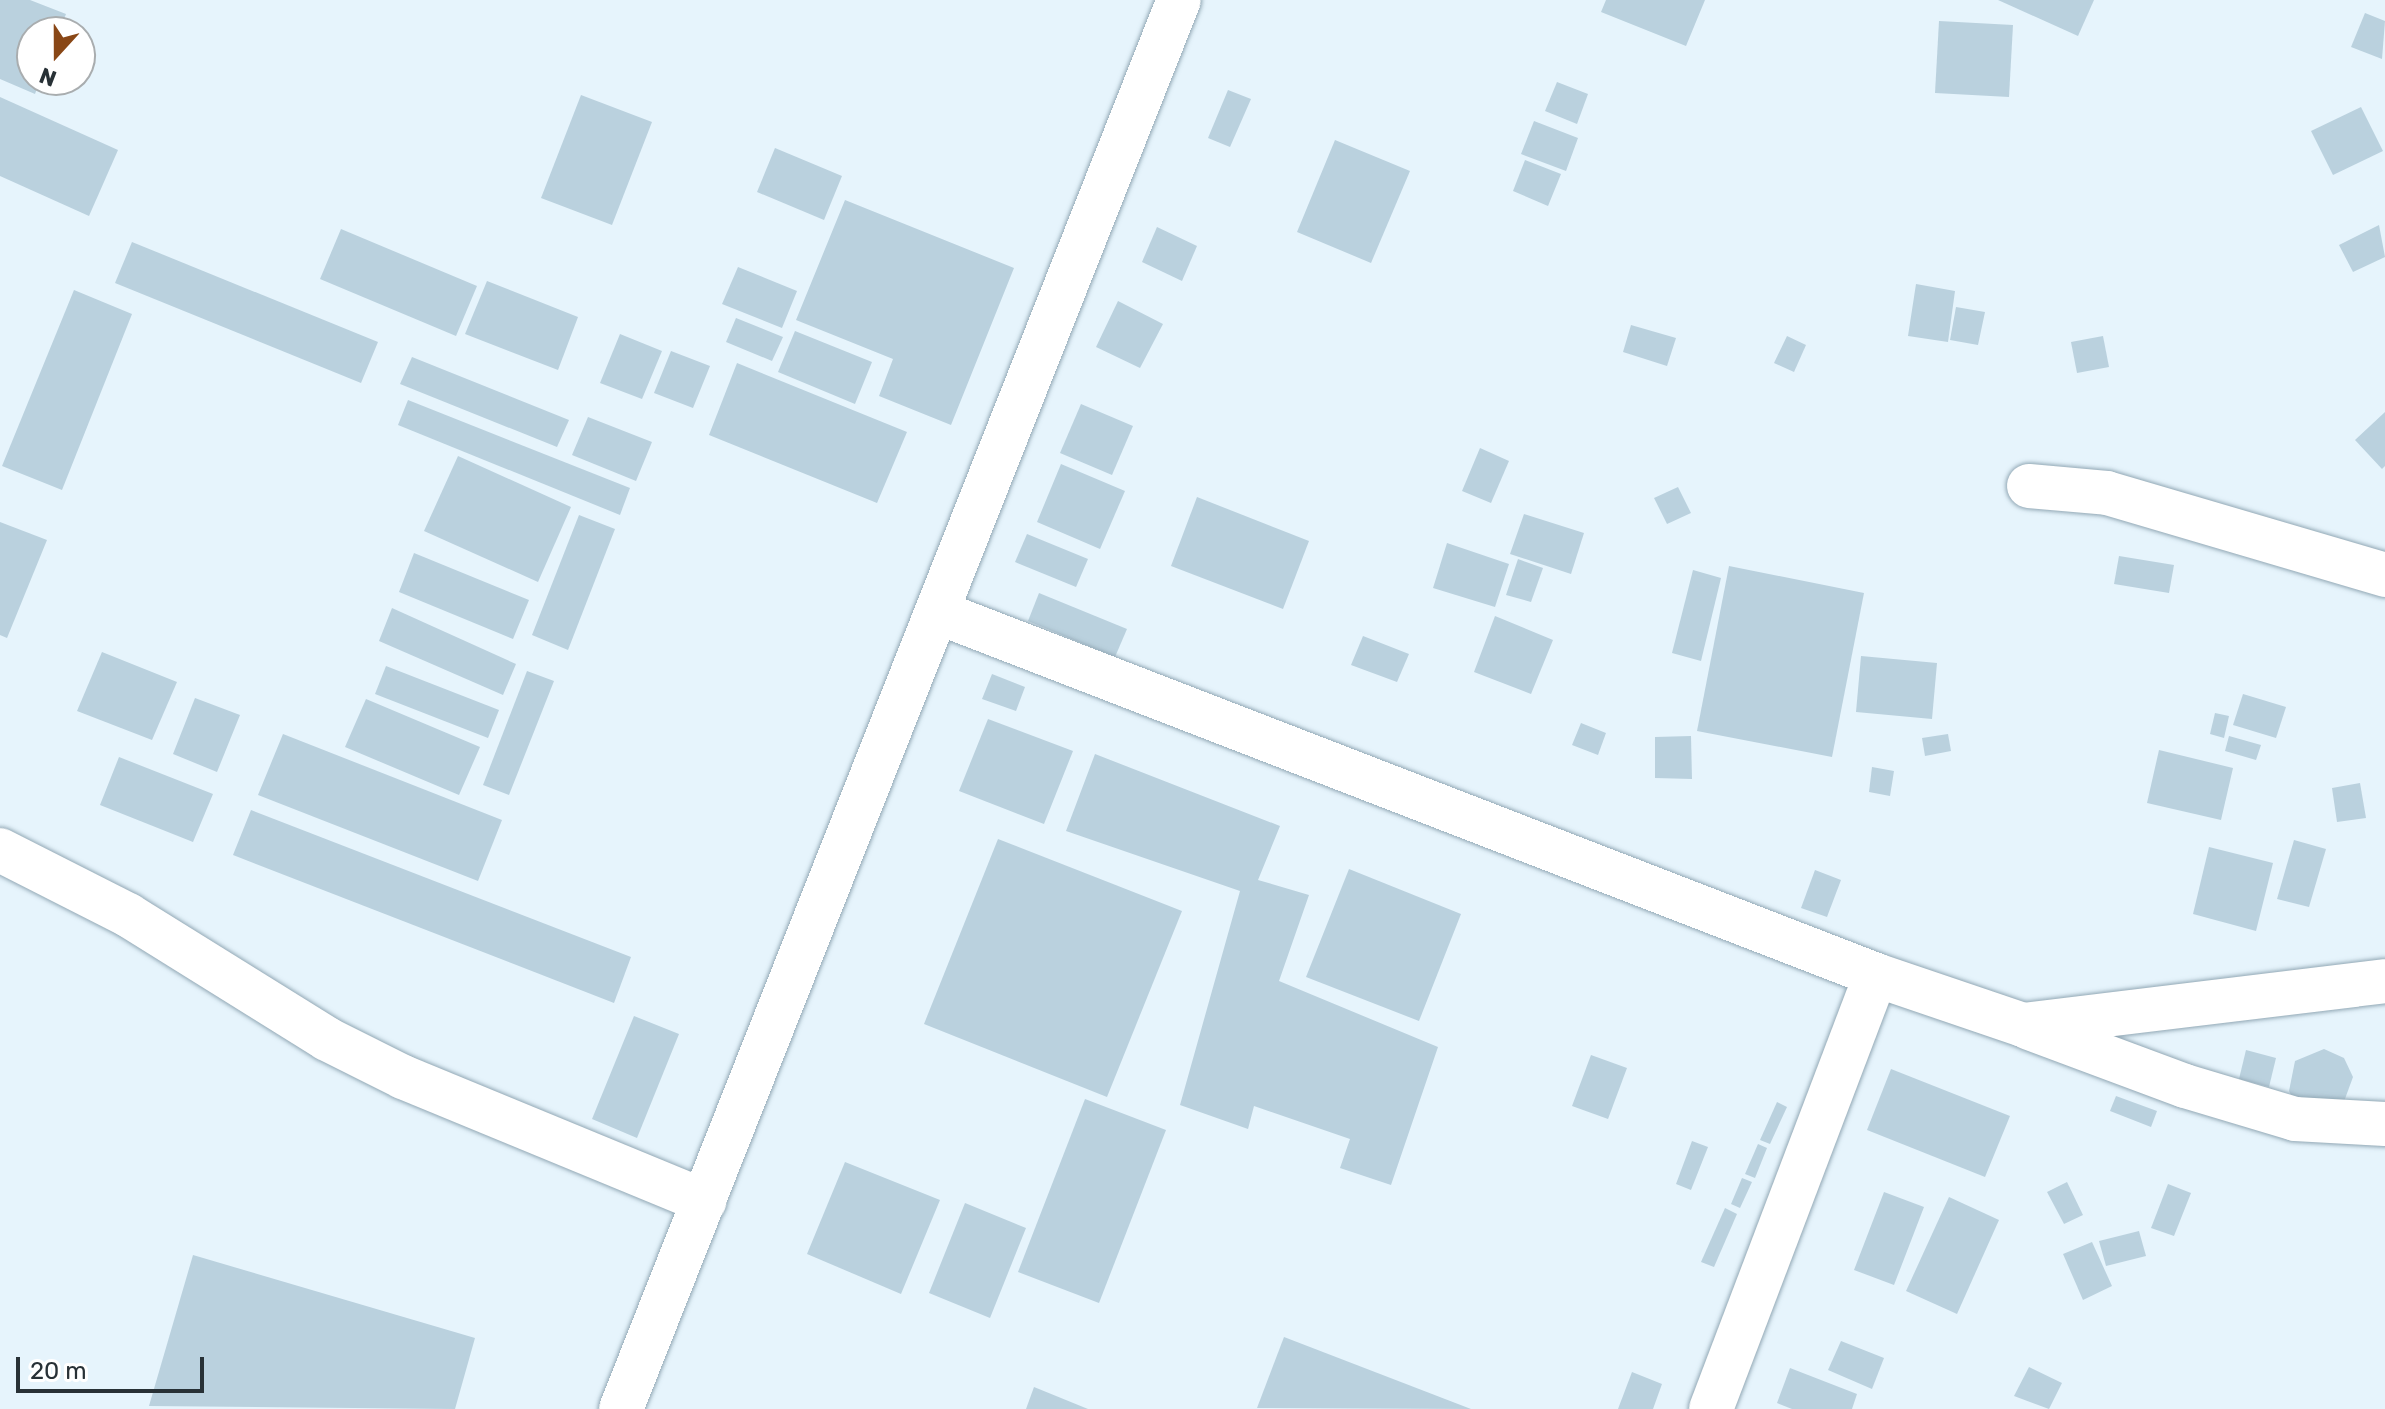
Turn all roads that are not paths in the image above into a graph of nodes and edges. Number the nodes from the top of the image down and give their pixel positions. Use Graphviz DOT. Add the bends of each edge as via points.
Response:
graph roads {
  1 [pos="1179,0"];
  2 [pos="2029,486"];
  3 [pos="2385,575"];
  4 [pos="940,613"];
  5 [pos="0,850"];
  6 [pos="1876,975"];
  7 [pos="2385,981"];
  8 [pos="2023,1025"];
  9 [pos="2385,1124"];
  10 [pos="704,1201"];
  11 [pos="621,1409"];
  12 [pos="1711,1409"];
  1 -- 4 [label="street"];
  2 -- 3 [label="street" via="2107,493"];
  4 -- 6 [label="street"];
  4 -- 10 [label="street"];
  5 -- 10 [label="street" via="128,915 327,1039 390,1071"];
  6 -- 8 [label="street"];
  6 -- 12 [label="street"];
  7 -- 8 [label="street"];
  8 -- 9 [label="street" via="2185,1086 2295,1119"];
  10 -- 11 [label="street"];
}
